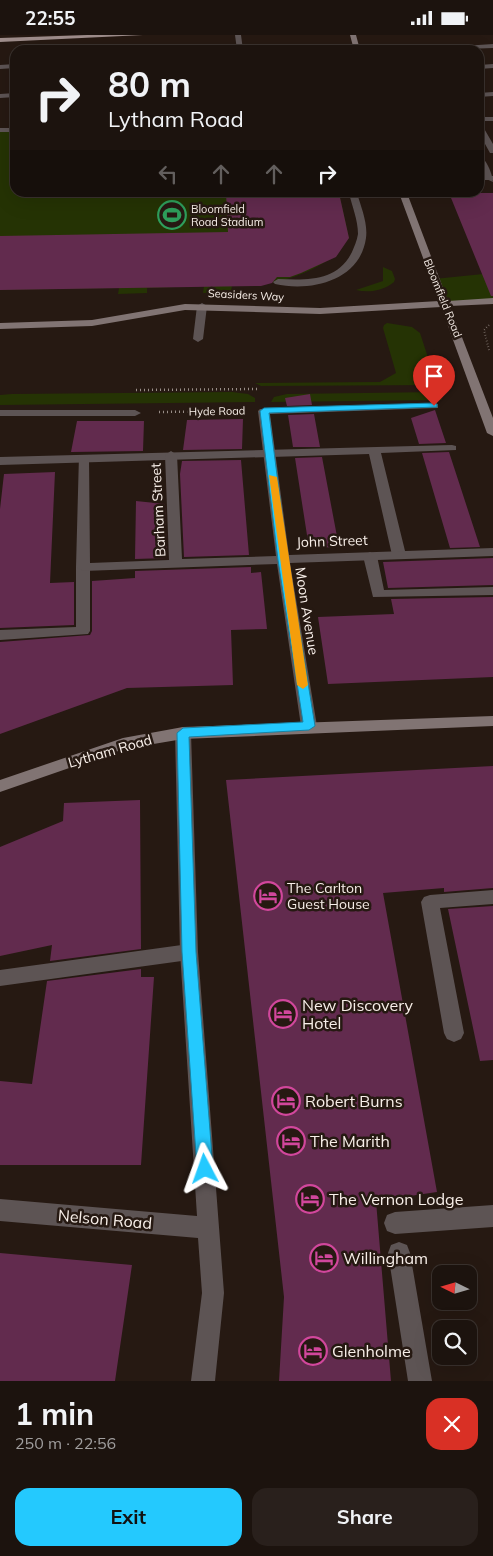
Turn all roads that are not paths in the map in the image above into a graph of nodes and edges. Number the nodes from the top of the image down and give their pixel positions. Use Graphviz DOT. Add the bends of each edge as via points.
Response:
graph roads {
  1 [pos="140,35"];
  2 [pos="0,40"];
  3 [pos="484,136"];
  4 [pos="493,151"];
  5 [pos="354,197"];
  6 [pos="406,197"];
  7 [pos="278,281"];
  8 [pos="493,301"];
  9 [pos="446,305"];
  10 [pos="202,306"];
  11 [pos="0,326"];
  12 [pos="198,339"];
  13 [pos="434,406"];
  14 [pos="264,411"];
  15 [pos="0,413"];
  16 [pos="135,413"];
  17 [pos="493,433"];
  18 [pos="452,448"];
  19 [pos="374,450"];
  20 [pos="269,452"];
  21 [pos="171,455"];
  22 [pos="83,457"];
  23 [pos="0,461"];
  24 [pos="493,552"];
  25 [pos="399,555"];
  26 [pos="370,556"];
  27 [pos="283,560"];
  28 [pos="176,564"];
  29 [pos="83,567"];
  30 [pos="493,591"];
  31 [pos="0,635"];
  32 [pos="493,721"];
  33 [pos="309,726"];
  34 [pos="183,733"];
  35 [pos="0,786"];
  36 [pos="493,897"];
  37 [pos="189,952"];
  38 [pos="0,978"];
  39 [pos="454,1033"];
  40 [pos="0,1210"];
  41 [pos="493,1216"];
  42 [pos="395,1223"];
  43 [pos="209,1228"];
  44 [pos="399,1253"];
  45 [pos="203,1381"];
  46 [pos="420,1381"];
  1 -- 2 [label="main road"];
  3 -- 4 [label="street"];
  5 -- 7 [label="street" via="362,237 349,267 341,274 315,282"];
  6 -- 9 [label="street, Bloomfield Road"];
  8 -- 9 [label="street, Seasiders Way"];
  9 -- 10 [label="street, Seasiders Way" via="320,311"];
  9 -- 17 [label="street, Bloomfield Road"];
  10 -- 11 [label="street, Seasiders Way" via="92,323"];
  10 -- 12 [label="street"];
  13 -- 14 [label="street, Hyde Road"];
  14 -- 20 [label="street, Moon Avenue"];
  15 -- 16 [label="street"];
  18 -- 19 [label="street"];
  19 -- 20 [label="street"];
  19 -- 25 [label="street"];
  20 -- 21 [label="street"];
  20 -- 27 [label="street, Moon Avenue"];
  21 -- 22 [label="street"];
  21 -- 28 [label="street, Barham Street"];
  22 -- 23 [label="street"];
  22 -- 29 [label="street"];
  24 -- 25 [label="street, John Street"];
  25 -- 26 [label="street, John Street"];
  26 -- 27 [label="street, John Street"];
  26 -- 30 [label="street" via="378,594"];
  27 -- 28 [label="street, John Street"];
  27 -- 33 [label="street, Moon Avenue"];
  28 -- 29 [label="street, John Street"];
  29 -- 31 [label="street" via="83,631"];
  32 -- 33 [label="street, Lytham Road"];
  33 -- 34 [label="street, Lytham Road"];
  34 -- 35 [label="street, Lytham Road" via="123,745"];
  34 -- 37 [label="street"];
  36 -- 39 [label="street" via="430,902"];
  37 -- 38 [label="street"];
  37 -- 43 [label="street"];
  40 -- 43 [label="street, Nelson Road"];
  41 -- 42 [label="street"];
  43 -- 45 [label="street" via="213,1293"];
  44 -- 46 [label="street"];
}
